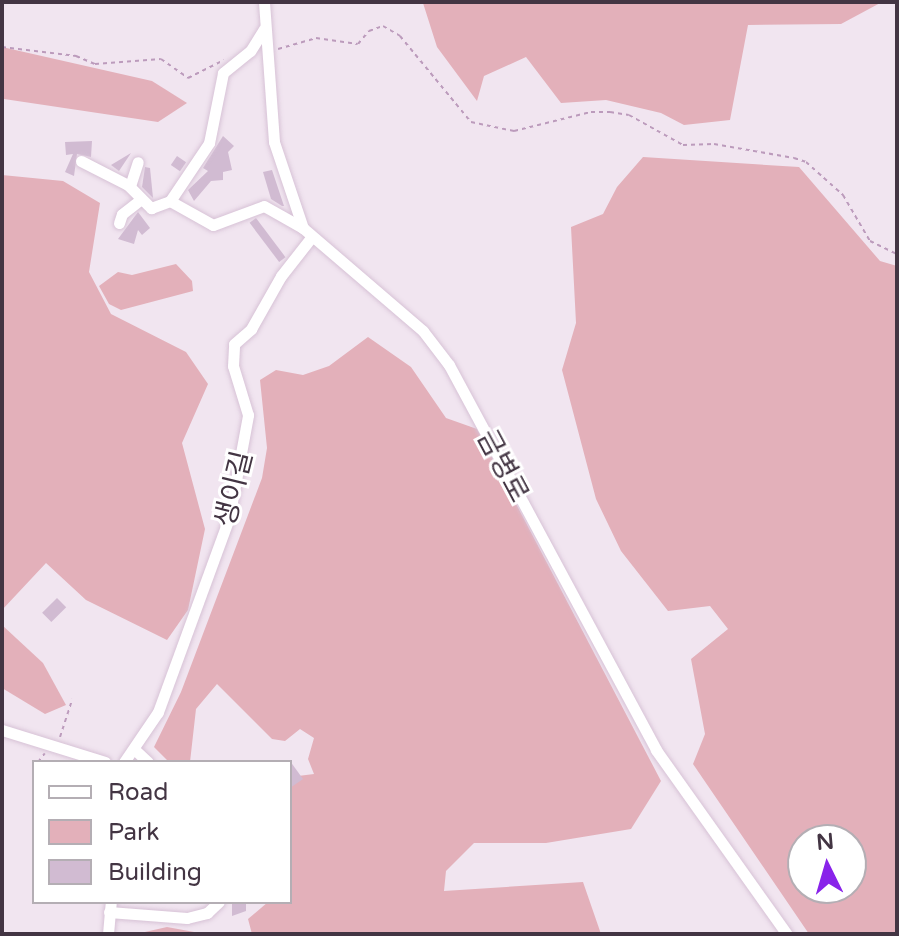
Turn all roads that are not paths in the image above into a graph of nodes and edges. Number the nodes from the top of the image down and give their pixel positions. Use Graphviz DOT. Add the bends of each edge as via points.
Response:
graph roads {
  1 [pos="264,2"];
  2 [pos="264,29"];
  3 [pos="81,161"];
  4 [pos="138,162"];
  5 [pos="130,186"];
  6 [pos="141,199"];
  7 [pos="170,201"];
  8 [pos="119,223"];
  9 [pos="303,228"];
  10 [pos="310,239"];
  11 [pos="2,730"];
  12 [pos="134,749"];
  13 [pos="99,760"];
  14 [pos="126,760"];
  15 [pos="146,760"];
  16 [pos="217,904"];
  17 [pos="110,907"];
  18 [pos="108,934"];
  19 [pos="787,934"];
  1 -- 2 [label="street, 금병로"];
  2 -- 7 [label="street" via="223,73 213,131 199,162"];
  2 -- 9 [label="street, 금병로" via="274,142"];
  3 -- 5 [label="street"];
  4 -- 5 [label="street"];
  5 -- 6 [label="street"];
  6 -- 7 [label="street" via="151,208"];
  6 -- 8 [label="street"];
  7 -- 9 [label="street" via="213,225 264,206"];
  9 -- 10 [label="street, 금병로"];
  10 -- 12 [label="street, 생이길" via="231,353 248,415 229,518 158,712"];
  10 -- 19 [label="street, 금병로" via="423,331 449,365 656,750"];
  11 -- 13 [label="street"];
  12 -- 14 [label="street, 생이길"];
  12 -- 15 [label="street"];
  16 -- 17 [label="street" via="187,918"];
  17 -- 18 [label="street"];
}
